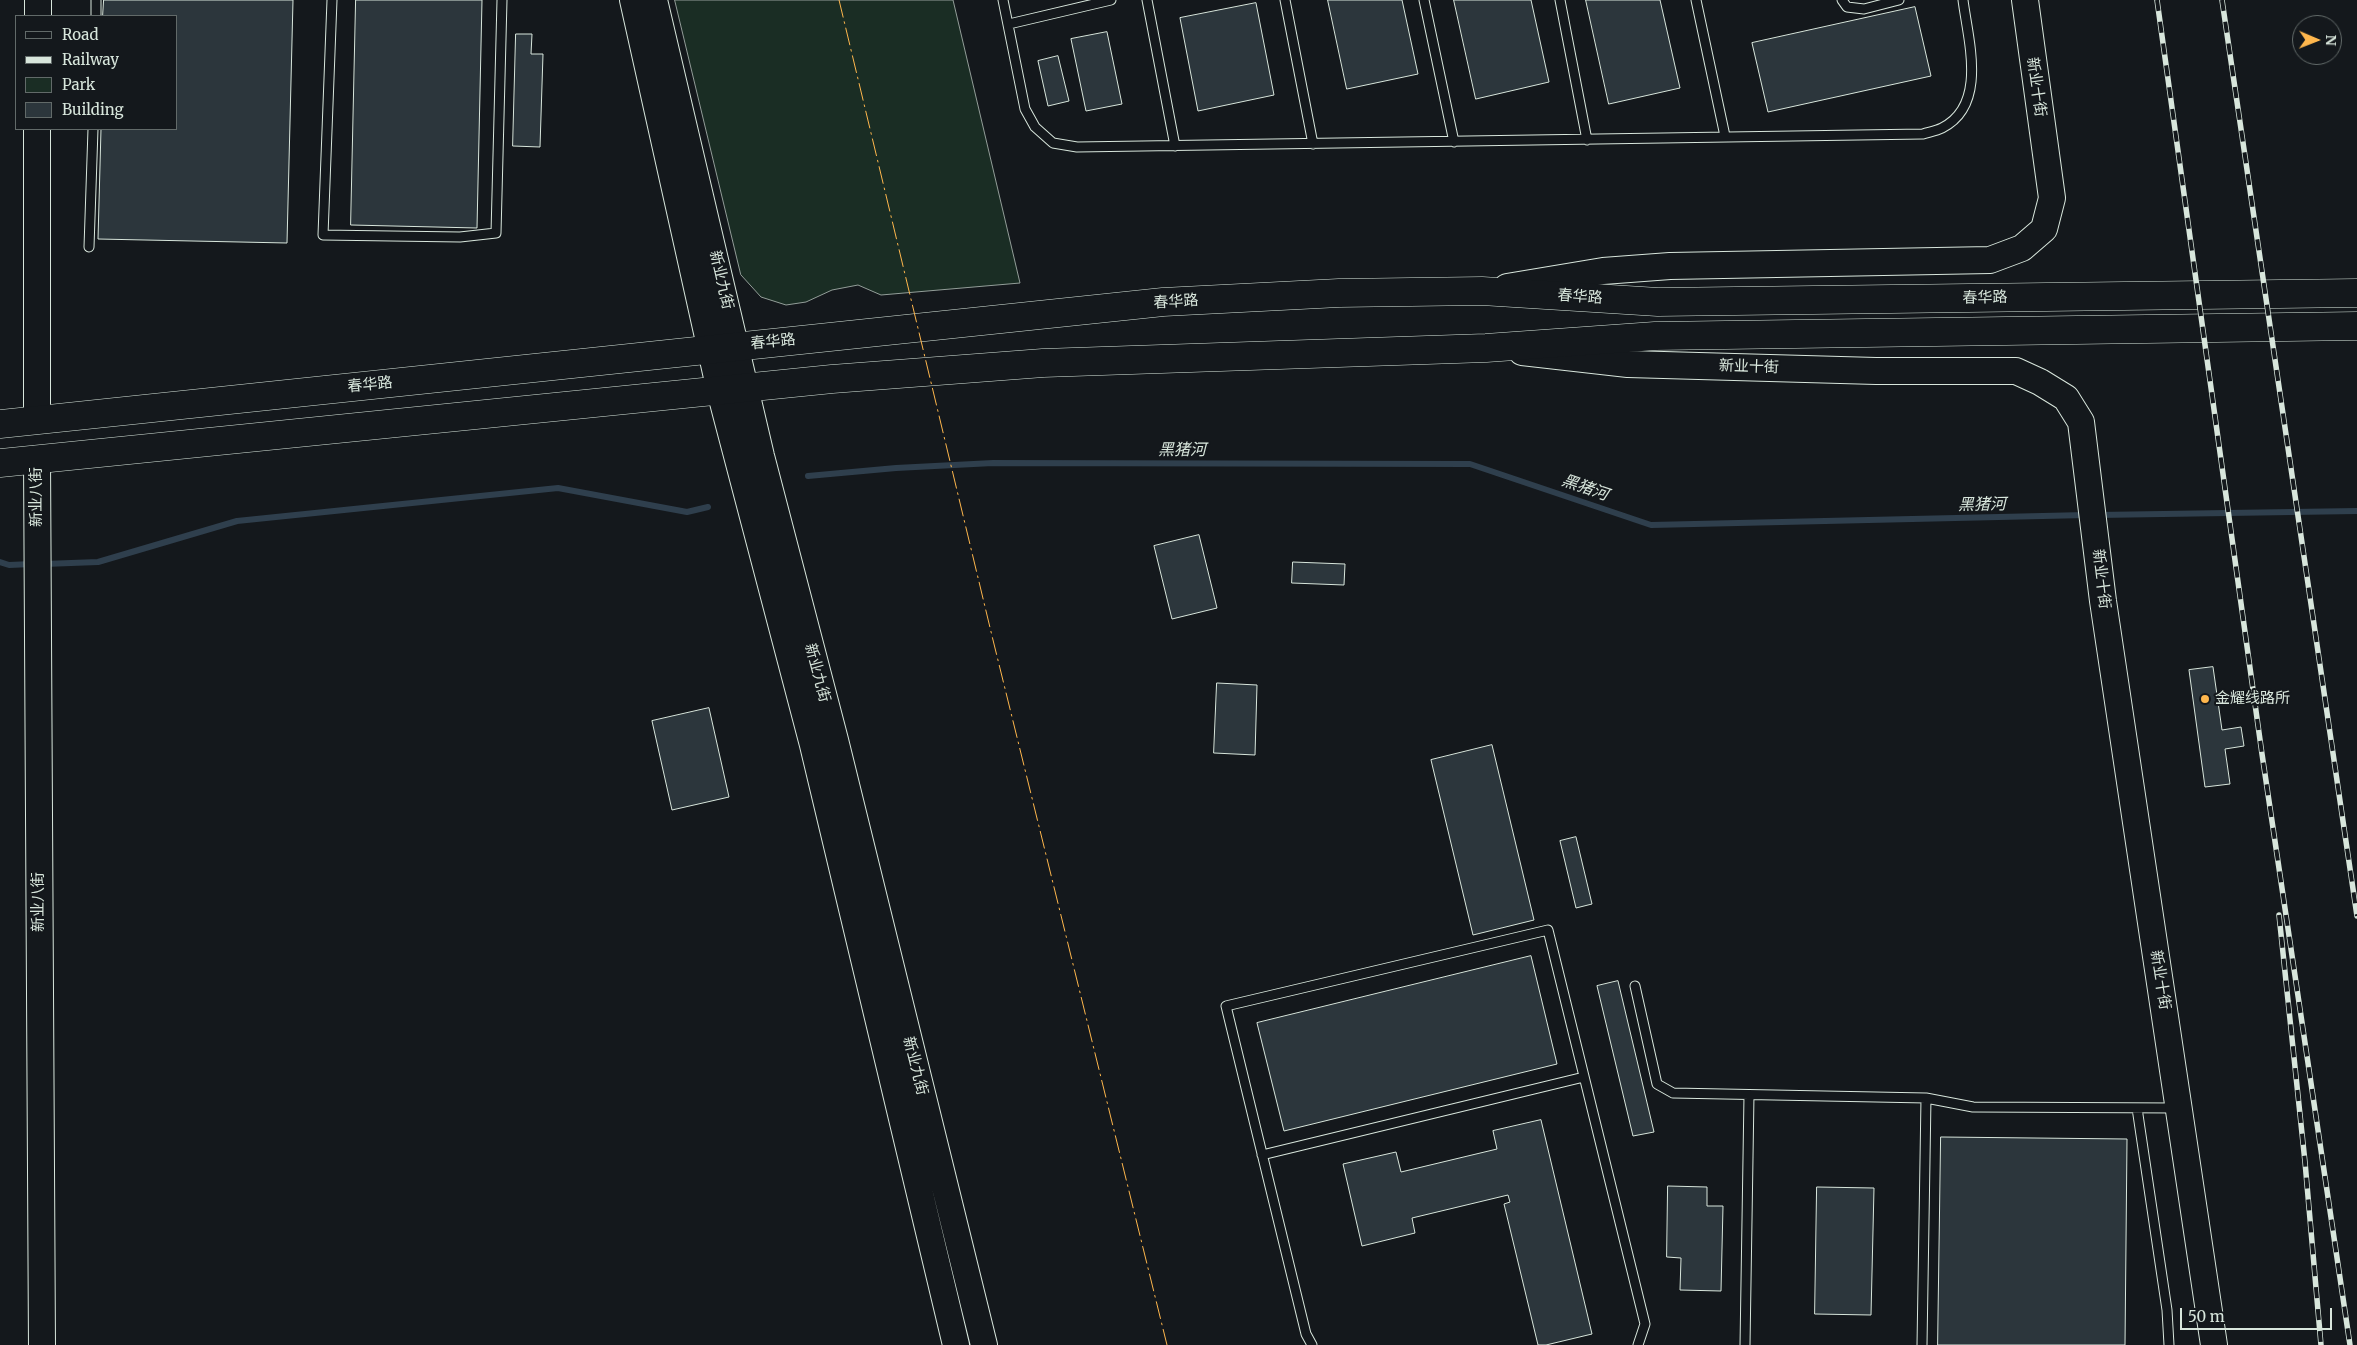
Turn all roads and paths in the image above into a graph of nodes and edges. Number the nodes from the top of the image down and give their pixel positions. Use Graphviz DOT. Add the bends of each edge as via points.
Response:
graph roads {
  1 [pos="38,0"];
  2 [pos="96,0"];
  3 [pos="332,0"];
  4 [pos="502,0"];
  5 [pos="633,0"];
  6 [pos="654,0"];
  7 [pos="1003,0"];
  8 [pos="1111,0"];
  9 [pos="1147,0"];
  10 [pos="1285,0"];
  11 [pos="1424,0"];
  12 [pos="1560,0"];
  13 [pos="1696,0"];
  14 [pos="1842,0"];
  15 [pos="1899,0"];
  16 [pos="1963,0"];
  17 [pos="2024,0"];
  18 [pos="38,15"];
  19 [pos="96,15"];
  20 [pos="1009,24"];
  21 [pos="37,130"];
  22 [pos="93,130"];
  23 [pos="1725,136"];
  24 [pos="1587,140"];
  25 [pos="1454,142"];
  26 [pos="1313,144"];
  27 [pos="1176,146"];
  28 [pos="89,247"];
  29 [pos="1482,291"];
  30 [pos="2357,293"];
  31 [pos="2357,326"];
  32 [pos="724,348"];
  33 [pos="1486,348"];
  34 [pos="733,389"];
  35 [pos="37,420"];
  36 [pos="0,424"];
  37 [pos="37,459"];
  38 [pos="0,463"];
  39 [pos="1635,986"];
  40 [pos="1584,1077"];
  41 [pos="1748,1095"];
  42 [pos="1926,1098"];
  43 [pos="2137,1108"];
  44 [pos="2179,1108"];
  45 [pos="1262,1155"];
  46 [pos="42,1345"];
  47 [pos="956,1345"];
  48 [pos="984,1345"];
  49 [pos="1312,1345"];
  50 [pos="1638,1345"];
  51 [pos="1745,1345"];
  52 [pos="1922,1345"];
  53 [pos="2169,1345"];
  54 [pos="2214,1345"];
  1 -- 18 [label="street"];
  2 -- 19 [label="lane"];
  3 -- 4 [label="lane" via="323,235 460,236 496,233"];
  5 -- 32 [label="street, 新业九街"];
  6 -- 32 [label="street, 新业九街"];
  7 -- 20 [label="lane"];
  8 -- 20 [label="lane"];
  9 -- 27 [label="lane"];
  10 -- 26 [label="lane"];
  11 -- 25 [label="lane"];
  12 -- 24 [label="lane"];
  13 -- 23 [label="lane"];
  14 -- 15 [label="lane" via="1848,7 1864,9"];
  16 -- 23 [label="lane" via="1972,78 1970,94 1959,114 1943,128 1923,134"];
  17 -- 29 [label="street, 新业十街" via="2052,198 2044,229 2022,248 1990,260 1603,271"];
  20 -- 27 [label="lane" via="1025,109 1035,127 1052,143 1076,147"];
  21 -- 35 [label="street"];
  22 -- 28 [label="lane"];
  23 -- 24 [label="lane"];
  24 -- 25 [label="lane"];
  25 -- 26 [label="lane"];
  26 -- 27 [label="lane"];
  29 -- 30 [label="main road, 春华路" via="1658,302"];
  29 -- 32 [label="main road, 春华路" via="1339,293 1163,302"];
  31 -- 33 [label="main road" via="1665,336"];
  32 -- 34 [label="street, 新业九街"];
  32 -- 35 [label="main road, 春华路"];
  33 -- 34 [label="main road" via="1043,363"];
  33 -- 44 [label="street, 新业十街" via="1628,364 1876,371 2016,371 2066,398 2081,422 2103,601"];
  34 -- 37 [label="main road"];
  34 -- 47 [label="street, 新业九街" via="813,745"];
  34 -- 48 [label="street, 新业九街"];
  35 -- 36 [label="main road, 春华路"];
  37 -- 38 [label="main road"];
  37 -- 46 [label="street, 新业八街"];
  39 -- 41 [label="lane" via="1656,1084 1673,1093"];
  40 -- 45 [label="lane"];
  40 -- 45 [label="lane" via="1548,930 1226,1006"];
  40 -- 50 [label="lane" via="1645,1324"];
  41 -- 42 [label="lane"];
  41 -- 51 [label="lane"];
  42 -- 43 [label="lane" via="1973,1107"];
  42 -- 52 [label="lane"];
  43 -- 44 [label="lane"];
  43 -- 53 [label="lane" via="2167,1310"];
  44 -- 54 [label="street, 新业十街"];
  45 -- 49 [label="lane" via="1306,1334"];
}
